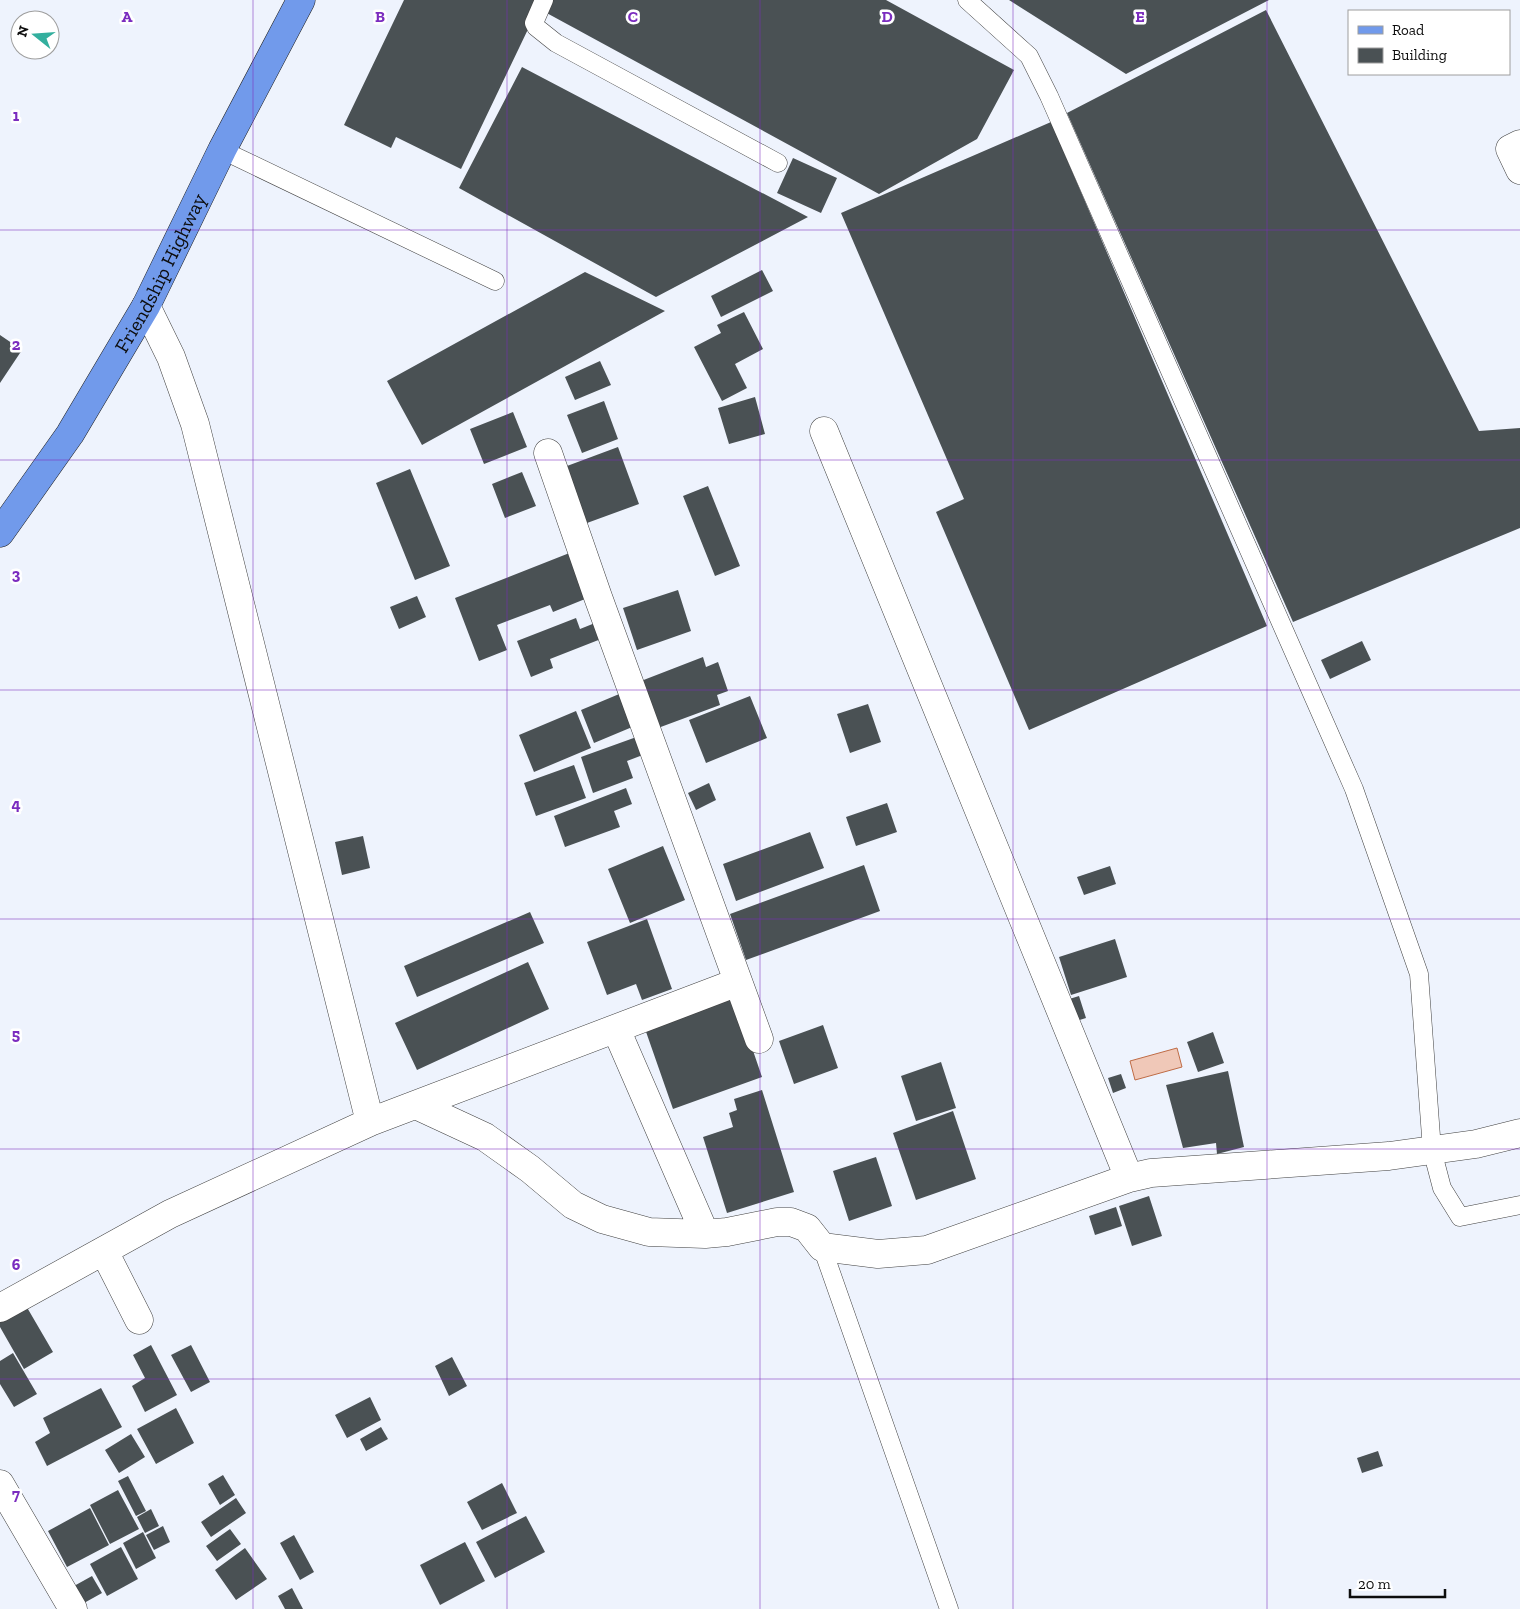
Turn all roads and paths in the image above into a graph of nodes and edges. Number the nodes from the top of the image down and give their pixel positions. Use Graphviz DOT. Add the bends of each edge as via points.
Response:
graph roads {
  1 [pos="301,0"];
  2 [pos="544,0"];
  3 [pos="968,0"];
  4 [pos="1520,144"];
  5 [pos="222,150"];
  6 [pos="778,163"];
  7 [pos="1520,170"];
  8 [pos="495,280"];
  9 [pos="146,306"];
  10 [pos="824,431"];
  11 [pos="548,452"];
  12 [pos="0,533"];
  13 [pos="738,982"];
  14 [pos="616,1029"];
  15 [pos="760,1039"];
  16 [pos="416,1105"];
  17 [pos="370,1122"];
  18 [pos="1520,1133"];
  19 [pos="1432,1150"];
  20 [pos="1129,1178"];
  21 [pos="1520,1205"];
  22 [pos="704,1234"];
  23 [pos="822,1247"];
  24 [pos="104,1251"];
  25 [pos="0,1308"];
  26 [pos="139,1320"];
  27 [pos="0,1484"];
  28 [pos="73,1609"];
  29 [pos="949,1609"];
  1 -- 5 [label="main road, Friendship Highway"];
  2 -- 6 [label="lane" via="534,23 556,43"];
  3 -- 19 [label="lane" via="1029,56 1049,96 1354,789 1419,974"];
  4 -- 7 [label="street" via="1510,149"];
  5 -- 8 [label="lane"];
  5 -- 9 [label="main road, Friendship Highway"];
  9 -- 12 [label="main road, Friendship Highway" via="70,434"];
  9 -- 17 [label="street" via="171,357 195,424"];
  10 -- 20 [label="street"];
  11 -- 13 [label="street"];
  13 -- 14 [label="street"];
  13 -- 15 [label="street"];
  14 -- 16 [label="street"];
  14 -- 22 [label="street"];
  16 -- 17 [label="street"];
  16 -- 22 [label="street" via="485,1137 573,1205 602,1219 649,1232"];
  17 -- 24 [label="street" via="170,1214"];
  18 -- 19 [label="street"];
  19 -- 20 [label="street"];
  19 -- 21 [label="lane" via="1442,1188 1460,1217"];
  20 -- 23 [label="street" via="927,1250 878,1254"];
  22 -- 23 [label="street" via="791,1222 807,1228"];
  23 -- 29 [label="lane"];
  24 -- 25 [label="street"];
  24 -- 26 [label="street"];
  27 -- 28 [label="street"];
}
